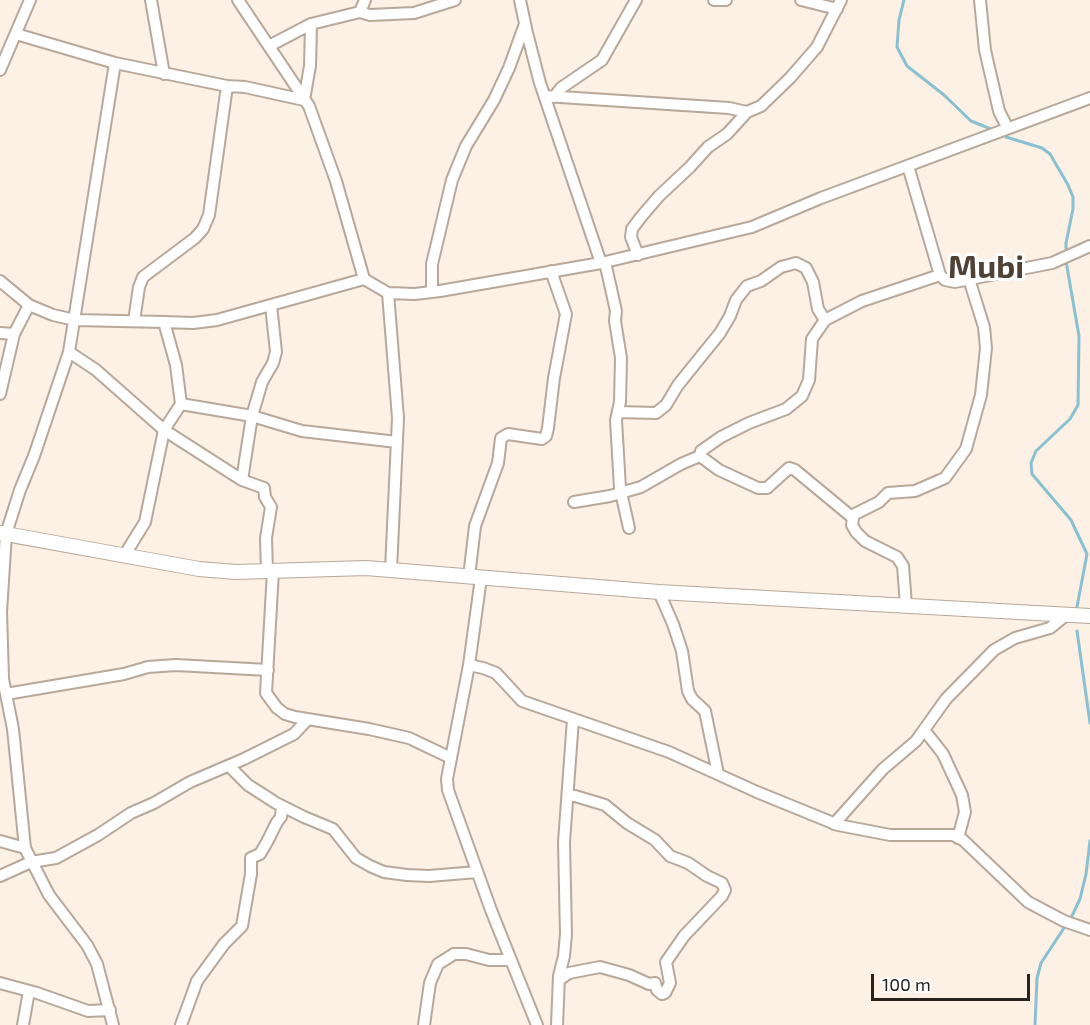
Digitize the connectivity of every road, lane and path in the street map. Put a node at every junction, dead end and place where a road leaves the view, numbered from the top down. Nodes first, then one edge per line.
1 (30, 0) edge
2 (151, 0) edge
3 (238, 0) edge
4 (365, 0) edge
5 (454, 0) edge
6 (520, 0) edge
7 (636, 0) edge
8 (714, 0) edge
9 (726, 0) edge
10 (801, 0) edge
11 (980, 0) edge
12 (839, 4) edge
13 (360, 12) junction
14 (310, 24) junction
15 (525, 24) junction
16 (16, 34) junction
17 (269, 46) junction
18 (115, 63) junction
19 (0, 70) edge
20 (164, 74) junction
21 (227, 87) junction
22 (549, 97) junction
23 (1090, 98) edge
24 (304, 100) junction
25 (747, 112) junction
26 (1007, 127) junction
27 (908, 166) junction
28 (1085, 249) edge
29 (638, 255) junction
30 (603, 262) junction
31 (551, 271) junction
32 (940, 275) junction
33 (364, 279) junction
34 (969, 279) junction
35 (0, 281) edge
36 (432, 292) junction
37 (388, 293) junction
38 (271, 304) junction
39 (29, 305) junction
40 (75, 320) junction
41 (825, 320) junction
42 (134, 321) junction
43 (164, 322) junction
44 (0, 333) edge
45 (14, 334) junction
46 (69, 352) junction
47 (0, 394) edge
48 (181, 404) junction
49 (618, 412) junction
50 (252, 416) junction
51 (164, 430) junction
52 (397, 442) junction
53 (700, 456) junction
54 (242, 480) junction
55 (622, 494) junction
56 (574, 502) dead end
57 (853, 518) junction
58 (629, 528) dead end
59 (3, 533) edge
60 (124, 556) junction
61 (391, 570) junction
62 (270, 571) junction
63 (475, 577) junction
64 (659, 592) junction
65 (906, 605) junction
66 (1066, 615) junction
67 (1089, 618) edge
68 (469, 665) junction
69 (268, 670) junction
70 (2, 678) edge
71 (6, 694) junction
72 (0, 707) edge
73 (308, 719) junction
74 (573, 719) junction
75 (925, 731) junction
76 (451, 758) junction
77 (229, 766) junction
78 (718, 774) junction
79 (568, 796) junction
80 (282, 806) junction
81 (834, 824) junction
82 (958, 838) junction
83 (0, 841) edge
84 (25, 849) junction
85 (32, 861) junction
86 (477, 872) junction
87 (0, 876) edge
88 (1090, 930) edge
89 (510, 960) junction
90 (559, 980) junction
91 (0, 983) edge
92 (30, 991) junction
93 (110, 1010) junction
94 (23, 1025) edge
95 (113, 1025) edge
96 (181, 1025) edge
97 (424, 1025) edge
98 (537, 1025) edge
99 (557, 1025) edge

1 - 16 street
2 - 20 street
3 - 17 street
4 - 13 street
5 - 13 street
6 - 15 street
7 - 22 street
8 - 9 street
10 - 12 street
11 - 26 street
12 - 25 street
13 - 14 street
14 - 17 street
14 - 24 street
15 - 22 street
15 - 36 street
16 - 18 street
16 - 19 street
17 - 24 street
18 - 20 street
18 - 40 street
20 - 21 street
21 - 24 street
21 - 42 street
22 - 25 street
22 - 30 street
23 - 26 street
24 - 33 street
25 - 29 street
26 - 27 street
27 - 29 street
27 - 32 street
28 - 34 street
29 - 30 street
30 - 31 street
30 - 49 street
31 - 36 street
31 - 63 street
32 - 34 street
32 - 41 street
33 - 37 street
33 - 38 street
34 - 57 street
35 - 39 street
36 - 37 street
37 - 52 street
38 - 43 street
38 - 50 street
39 - 40 street
39 - 45 street
40 - 42 street
40 - 46 street
41 - 49 street
41 - 53 street
42 - 43 street
43 - 48 street
44 - 45 street
45 - 47 street
46 - 51 street
46 - 59 street
48 - 50 street
48 - 51 street
49 - 55 street
50 - 52 street
50 - 54 street
51 - 54 street
51 - 60 street
52 - 61 street
53 - 55 street
53 - 57 street
54 - 62 street
55 - 56 street
55 - 58 street
57 - 65 street
59 - 60 street
59 - 70 street
60 - 62 street
61 - 62 street
61 - 63 street
62 - 69 street
63 - 64 street
63 - 68 street
64 - 65 street
64 - 78 street
65 - 66 street
66 - 67 street
66 - 75 street
68 - 74 street
68 - 76 street
69 - 71 street
69 - 73 street
70 - 71 street
71 - 72 street
71 - 84 street
73 - 76 street
73 - 77 street
74 - 78 street
74 - 79 street
75 - 81 street
75 - 82 street
76 - 86 street
77 - 80 street
77 - 85 street
78 - 81 street
79 - 90 street
79 - 90 street
80 - 86 street
80 - 96 street
81 - 82 street
82 - 88 street
83 - 84 street
84 - 85 street
85 - 87 street
85 - 93 street
86 - 89 street
89 - 97 street
89 - 98 street
90 - 99 street
91 - 92 street
92 - 93 street
92 - 94 street
93 - 95 street

